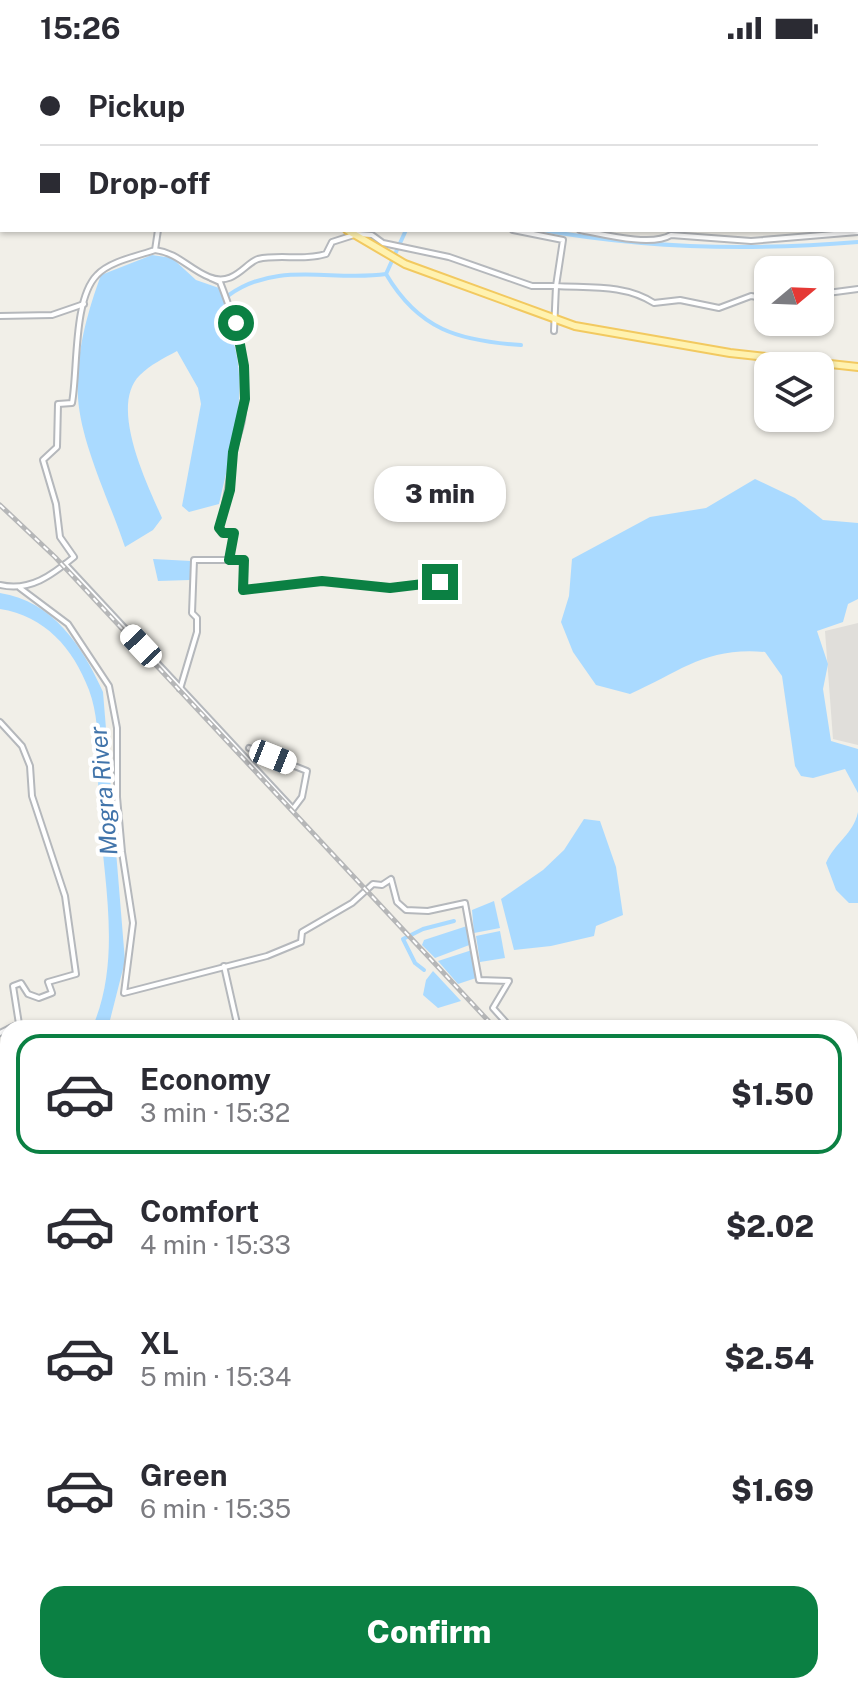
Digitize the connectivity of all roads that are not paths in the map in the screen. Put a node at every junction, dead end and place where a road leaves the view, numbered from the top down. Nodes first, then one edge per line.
1 (158, 232) edge
2 (350, 232) edge
3 (523, 232) edge
4 (591, 232) edge
5 (858, 232) edge
6 (155, 250) junction
7 (211, 278) junction
8 (556, 286) junction
9 (858, 289) edge
10 (834, 292) edge
11 (754, 297) edge
12 (84, 304) junction
13 (0, 316) edge
14 (554, 331) dead end
15 (858, 367) edge
16 (229, 560) junction
17 (65, 564) junction
18 (440, 582) dead end
19 (0, 585) edge
20 (20, 588) junction
21 (180, 689) junction
22 (0, 722) edge
23 (249, 748) dead end
24 (224, 966) junction
25 (18, 1020) edge
26 (236, 1020) edge
27 (504, 1020) edge

1 - 6 street
2 - 7 street
2 - 8 street
2 - 15 main road
3 - 8 street
4 - 5 street
6 - 7 street
6 - 12 street
7 - 16 street
8 - 11 street
8 - 14 street
9 - 10 street
12 - 13 street
12 - 17 street
16 - 18 street
16 - 21 street
17 - 20 street
17 - 21 street
19 - 20 street
20 - 24 street
21 - 23 street
22 - 25 street
24 - 26 street
24 - 27 street

